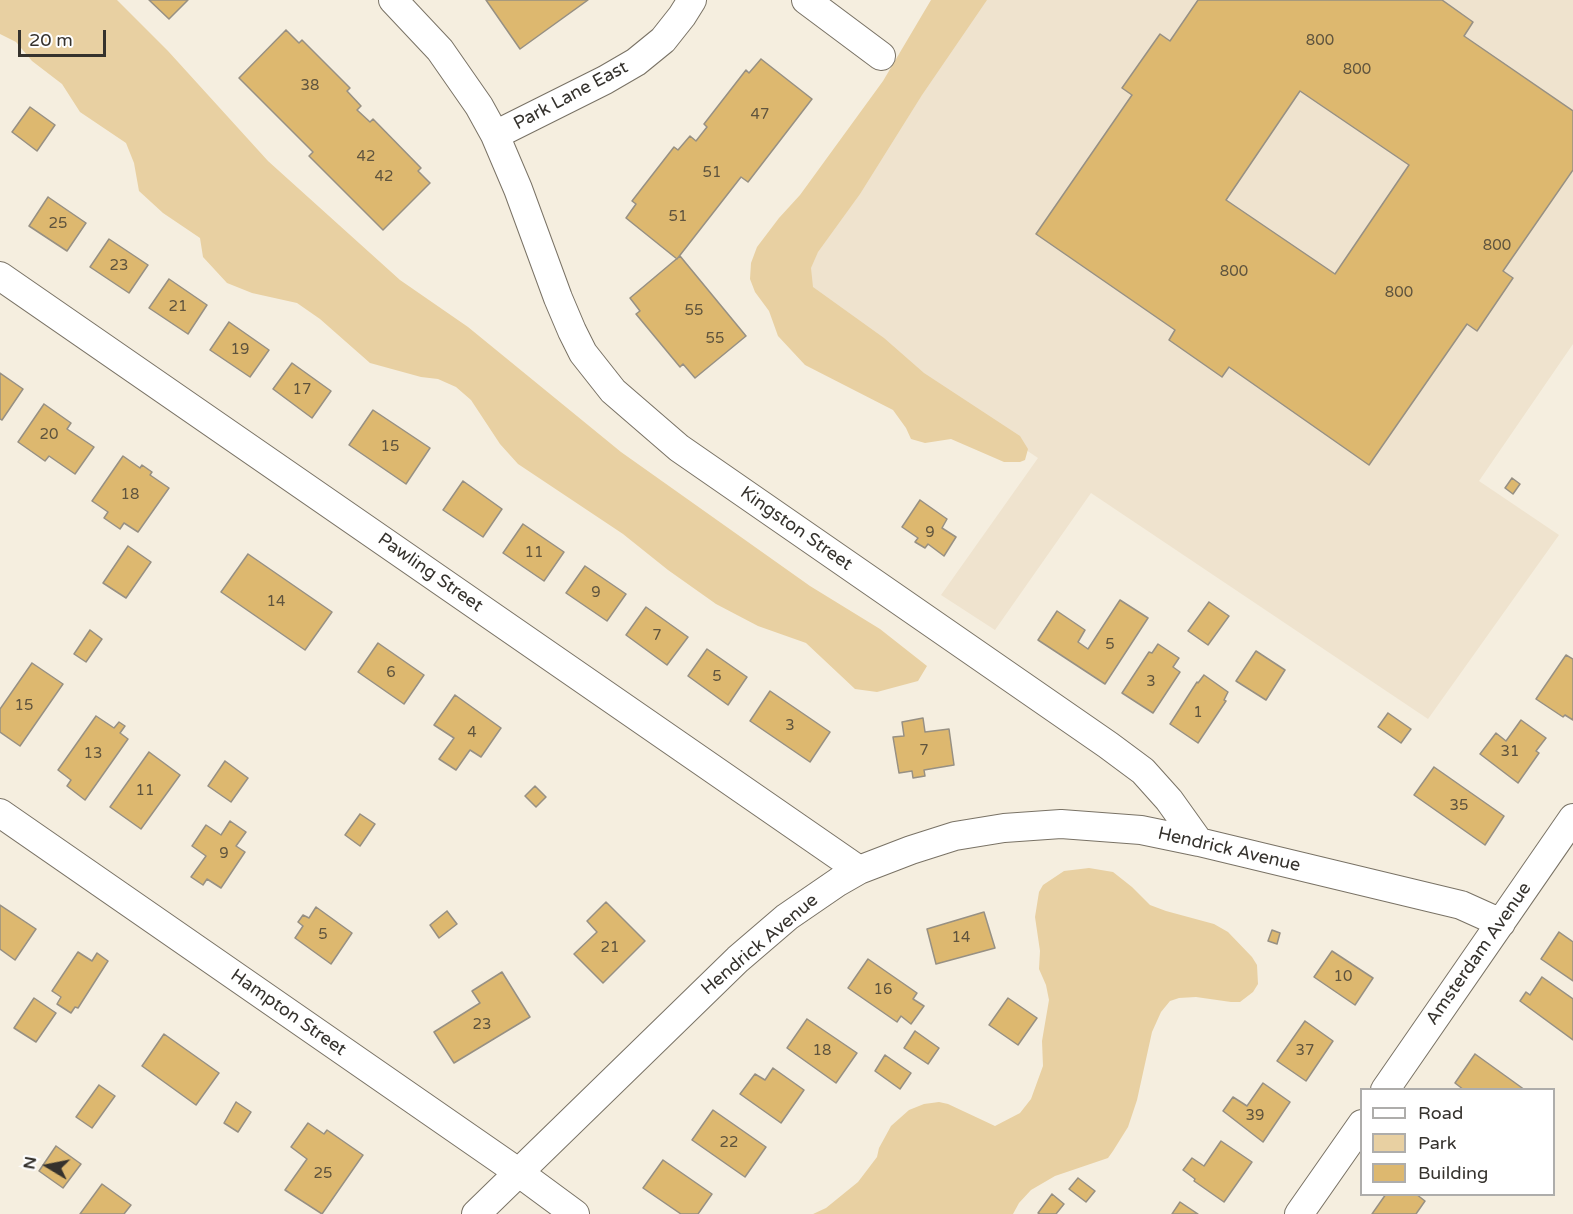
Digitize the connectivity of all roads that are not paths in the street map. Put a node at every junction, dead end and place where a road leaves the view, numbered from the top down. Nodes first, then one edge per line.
1 (393, 0) edge
2 (692, 0) edge
3 (806, 0) edge
4 (881, 56) dead end
5 (495, 135) junction
6 (0, 276) edge
7 (0, 813) edge
8 (1573, 818) edge
9 (1199, 842) junction
10 (859, 870) junction
11 (1501, 923) junction
12 (1386, 1088) edge
13 (1360, 1127) edge
14 (518, 1172) junction
15 (476, 1214) edge
16 (575, 1214) edge
17 (1299, 1214) edge

1 - 5 street, Kingston Street
2 - 5 street, Park Lane East
3 - 4 street
5 - 9 street, Kingston Street
6 - 10 street, Pawling Street
7 - 14 street, Hampton Street
8 - 11 street, Amsterdam Avenue
9 - 10 street, Hendrick Avenue
9 - 11 street, Hendrick Avenue
10 - 14 street, Hendrick Avenue
11 - 12 street, Amsterdam Avenue
13 - 17 street
14 - 15 street, Hendrick Avenue
14 - 16 street, Hampton Street

